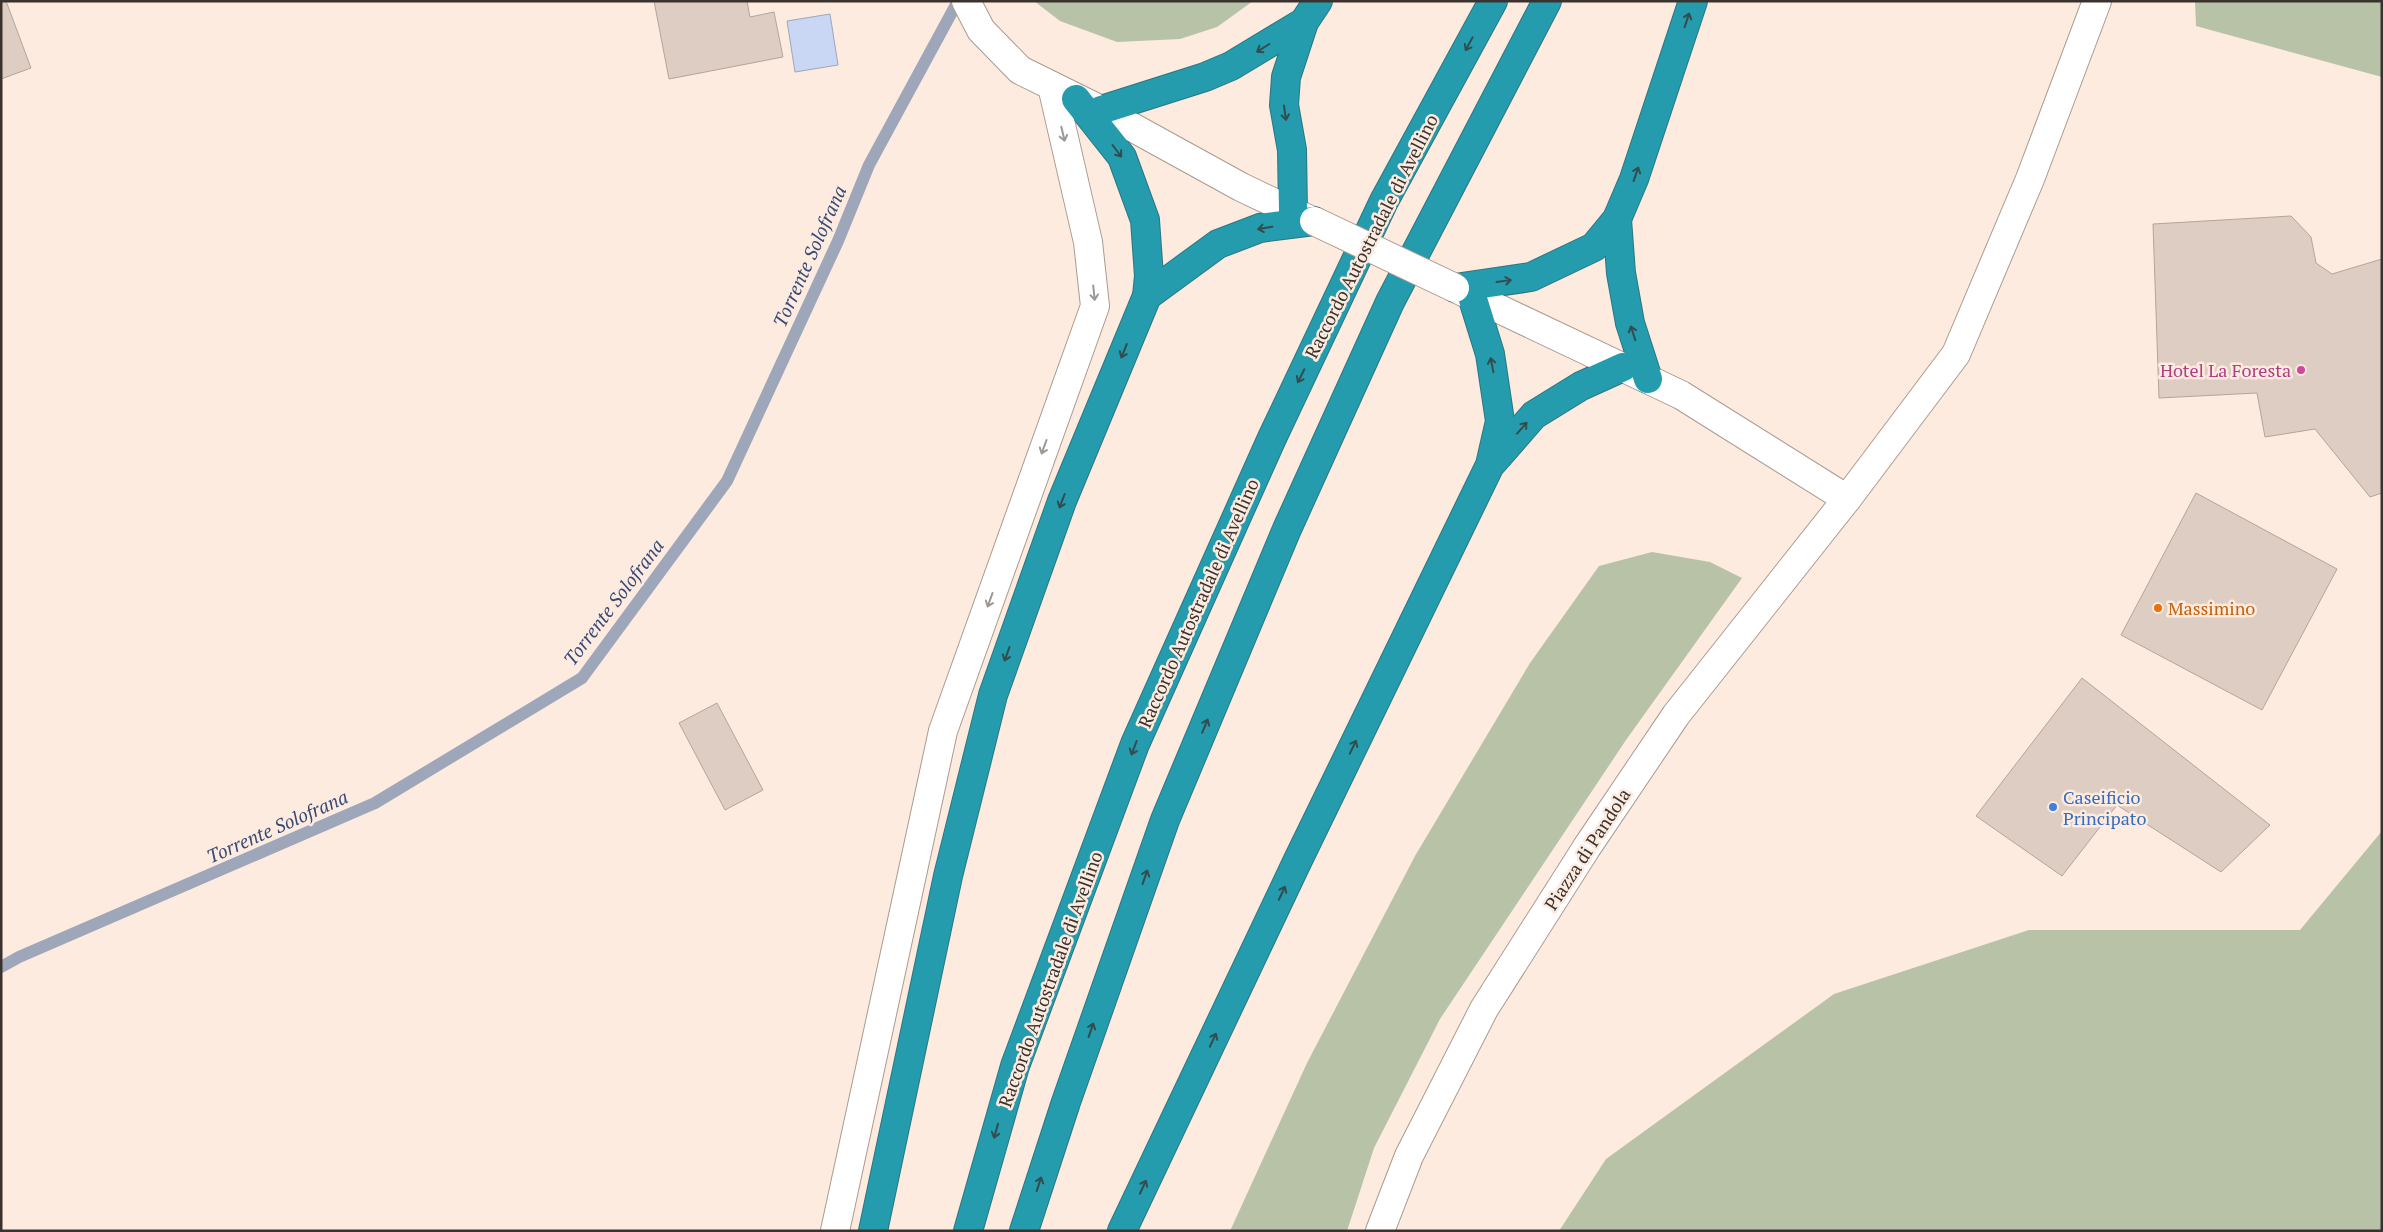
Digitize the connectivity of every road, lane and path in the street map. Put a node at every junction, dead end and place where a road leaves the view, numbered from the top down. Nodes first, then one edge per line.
1 (966, 1) edge
2 (1493, 1) edge
3 (1547, 1) edge
4 (1693, 1) edge
5 (2097, 1) edge
6 (1311, 12) edge
7 (1052, 86) junction
8 (1076, 98) junction
9 (1101, 110) junction
10 (1303, 216) junction
11 (1617, 219) junction
12 (1464, 292) junction
13 (1147, 296) junction
14 (1623, 367) junction
15 (1648, 379) junction
16 (1490, 465) junction
17 (1847, 498) junction
18 (835, 1231) edge
19 (873, 1231) edge
20 (968, 1231) edge
21 (1024, 1231) edge
22 (1122, 1231) edge
23 (1380, 1231) edge

1 - 7 street
2 -> 20 highway, Raccordo Autostradale di Avellino
21 -> 3 highway
11 -> 4 highway
5 - 17 street, Piazza di Pandola
6 -> 9 highway
6 -> 10 highway
7 - 8 street
7 -> 18 street
8 - 9 street
8 -> 13 highway
9 - 10 street
10 - 12 street, bridge
10 -> 13 highway
12 -> 11 highway
15 -> 11 highway
12 - 14 street
16 -> 12 highway
13 -> 19 highway
14 - 15 street
16 -> 14 highway
15 - 17 street
22 -> 16 highway
17 - 23 street, Piazza di Pandola

